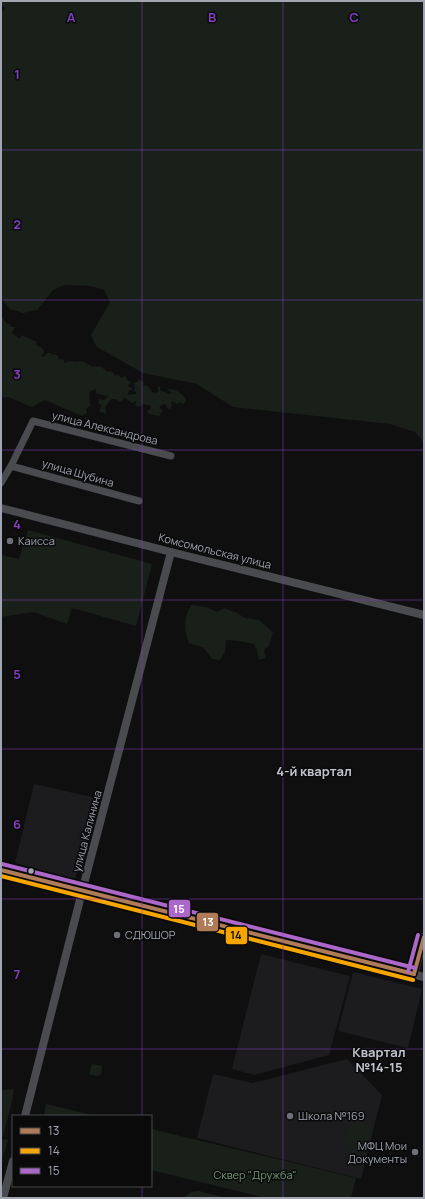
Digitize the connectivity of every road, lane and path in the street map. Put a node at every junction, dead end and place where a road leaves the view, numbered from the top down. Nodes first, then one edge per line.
1 (172, 456) dead end
2 (11, 466) junction
3 (1, 483) edge
4 (139, 501) dead end
5 (1, 508) edge
6 (171, 552) junction
7 (424, 615) edge
8 (1, 870) edge
9 (83, 890) junction
10 (424, 936) edge
11 (414, 974) junction
12 (424, 977) edge
13 (25, 1115) edge
14 (12, 1165) edge
15 (4, 1198) edge

1 - 2 street, улица Александрова
2 - 3 street
2 - 4 street, улица Шубина
5 - 6 street, Комсомольская улица
6 - 7 street, Комсомольская улица
6 - 9 street, улица Калинина
8 - 9 street
9 - 11 street
9 - 13 street, улица Калинина
10 - 11 street
11 - 12 street
14 - 15 street

